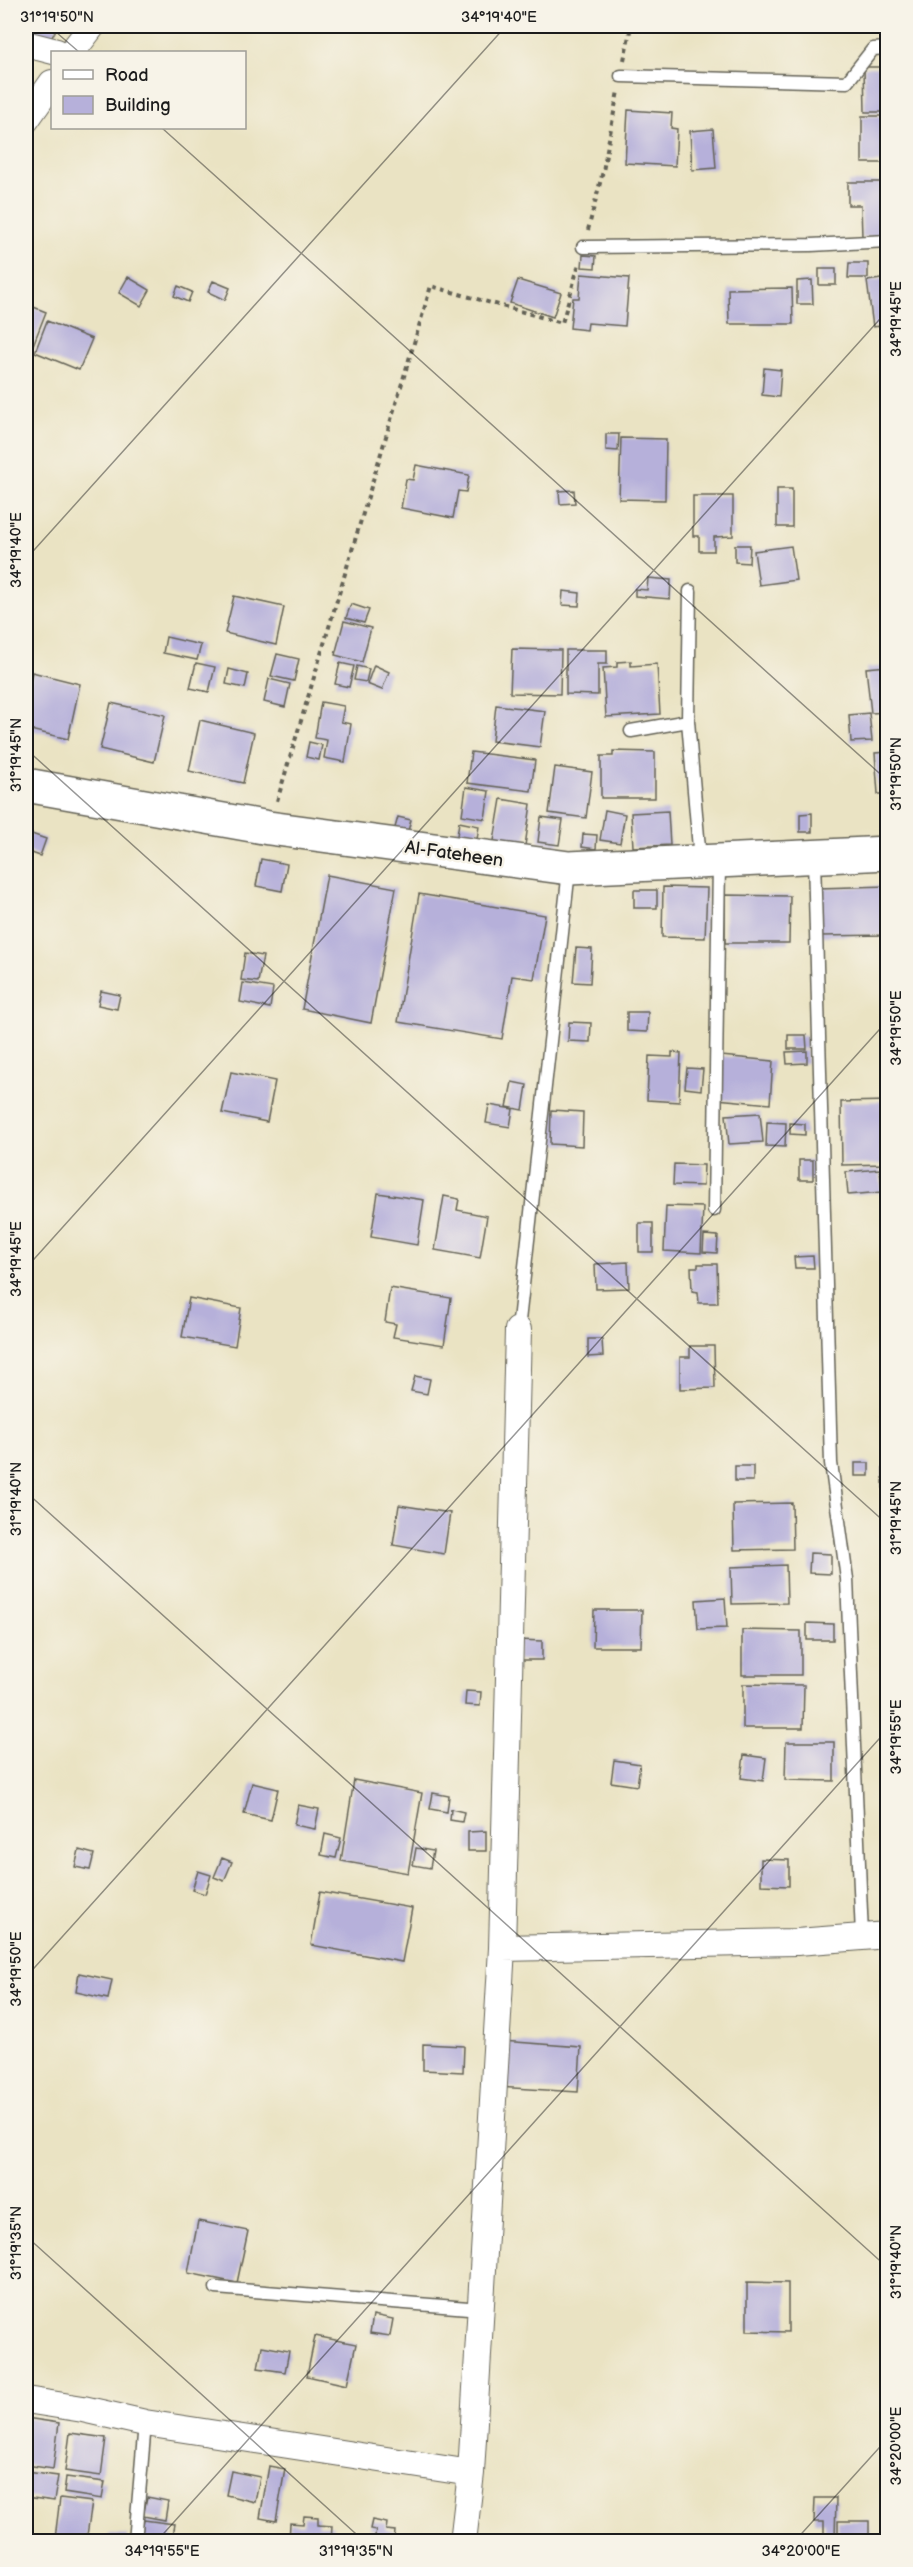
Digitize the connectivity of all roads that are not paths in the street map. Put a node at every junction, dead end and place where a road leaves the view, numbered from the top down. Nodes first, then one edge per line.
1 (92, 26) edge
2 (26, 44) edge
3 (888, 48) edge
4 (53, 51) edge
5 (73, 51) edge
6 (621, 76) road end
7 (51, 84) edge
8 (26, 120) edge
9 (888, 241) edge
10 (583, 247) road end
11 (690, 591) dead end
12 (688, 721) junction
13 (631, 731) dead end
14 (26, 784) edge
15 (888, 853) edge
16 (814, 857) junction
17 (710, 860) junction
18 (569, 868) junction
19 (714, 1210) dead end
20 (518, 1330) joint
21 (888, 1935) edge
22 (862, 1936) junction
23 (502, 1948) junction
24 (216, 2288) dead end
25 (481, 2309) junction
26 (26, 2400) edge
27 (146, 2423) junction
28 (471, 2473) junction
29 (135, 2541) edge
30 (463, 2541) edge

1 - 5 street
2 - 4 street
3 - 6 lane
7 - 8 street
9 - 10 lane
11 - 12 lane
12 - 13 lane
12 - 17 lane
14 - 18 street, Al-Fateheen
15 - 16 street, Al-Fateheen
16 - 17 street, Al-Fateheen
16 - 22 lane
17 - 18 street, Al-Fateheen
17 - 19 lane
18 - 20 lane
20 - 23 street
21 - 22 street
22 - 23 street
23 - 25 street
24 - 25 lane
25 - 28 street
26 - 27 street
27 - 28 street
27 - 29 lane
28 - 30 street

